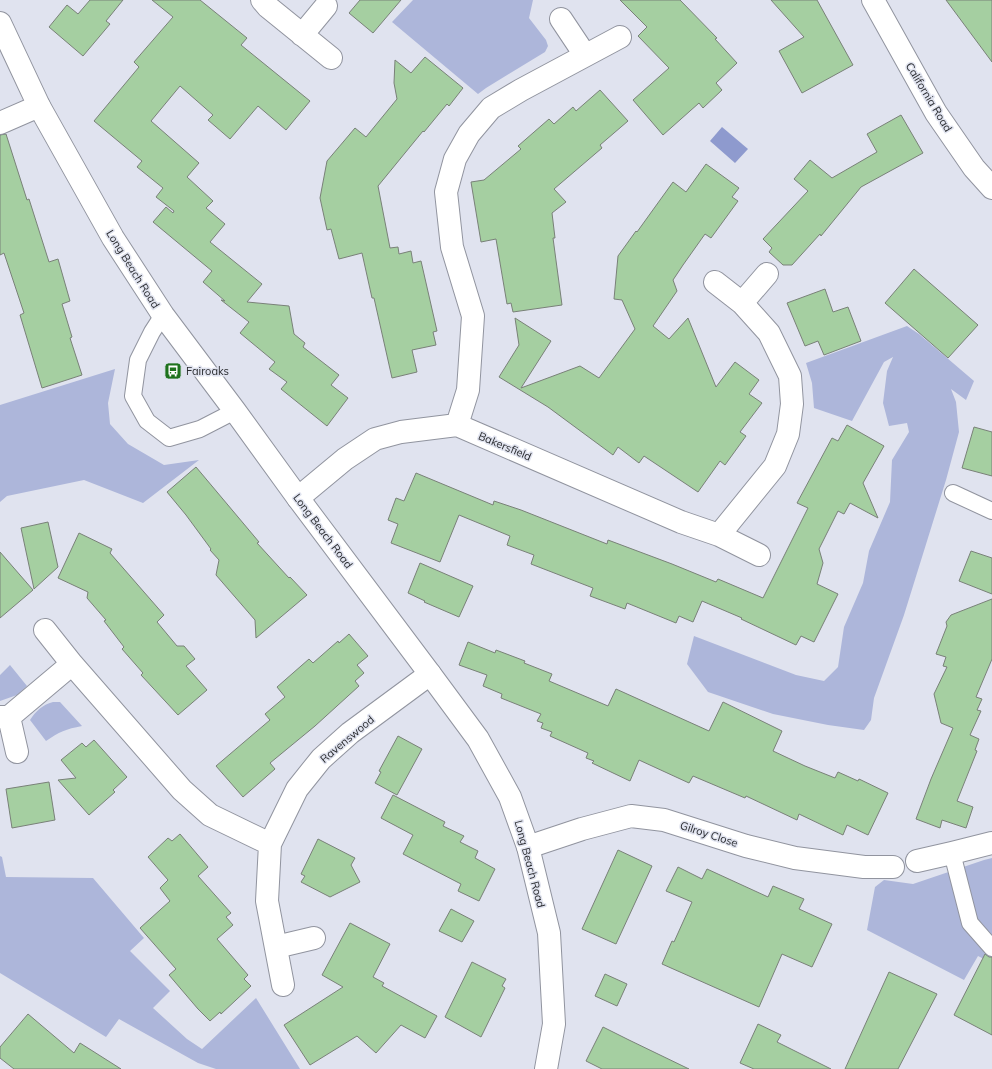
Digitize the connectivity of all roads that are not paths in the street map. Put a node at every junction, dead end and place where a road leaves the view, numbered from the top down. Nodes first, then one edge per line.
1 (262, 0) edge
2 (872, 0) edge
3 (326, 6) dead end
4 (561, 19) dead end
5 (0, 23) edge
6 (302, 35) junction
7 (620, 37) dead end
8 (585, 55) junction
9 (331, 58) dead end
10 (39, 106) junction
11 (0, 123) edge
12 (992, 188) edge
13 (767, 274) dead end
14 (714, 282) dead end
15 (742, 303) junction
16 (163, 315) junction
17 (235, 411) junction
18 (457, 425) junction
19 (953, 493) dead end
20 (298, 498) junction
21 (992, 510) edge
22 (719, 535) junction
23 (759, 555) dead end
24 (45, 630) dead end
25 (72, 664) junction
26 (430, 674) junction
27 (4, 717) edge
28 (17, 752) dead end
29 (992, 843) edge
30 (270, 844) junction
31 (528, 847) junction
32 (952, 853) junction
33 (917, 861) dead end
34 (893, 867) dead end
35 (314, 938) dead end
36 (276, 947) junction
37 (992, 948) edge
38 (283, 985) dead end
39 (546, 1069) edge

1 - 6 street
2 - 12 street, California Road
3 - 6 street
4 - 8 street
5 - 10 street, Long Beach Road
6 - 9 street
7 - 8 street
8 - 18 street
10 - 11 street
10 - 16 street, Long Beach Road
13 - 15 street
14 - 15 street
15 - 22 street
16 - 17 street, Long Beach Road
16 - 17 lane
17 - 20 street, Long Beach Road
18 - 20 street
18 - 22 street, Bakersfield
19 - 21 lane
20 - 26 street, Long Beach Road
22 - 23 street, Bakersfield
24 - 25 street
25 - 27 street
25 - 30 street
26 - 30 street, Ravenswood
26 - 31 street, Long Beach Road
27 - 28 street
29 - 32 street
30 - 36 street, Ravenswood
31 - 34 street, Gilroy Close
31 - 39 street, Long Beach Road
32 - 33 street
32 - 37 lane
35 - 36 street
36 - 38 street, Ravenswood

